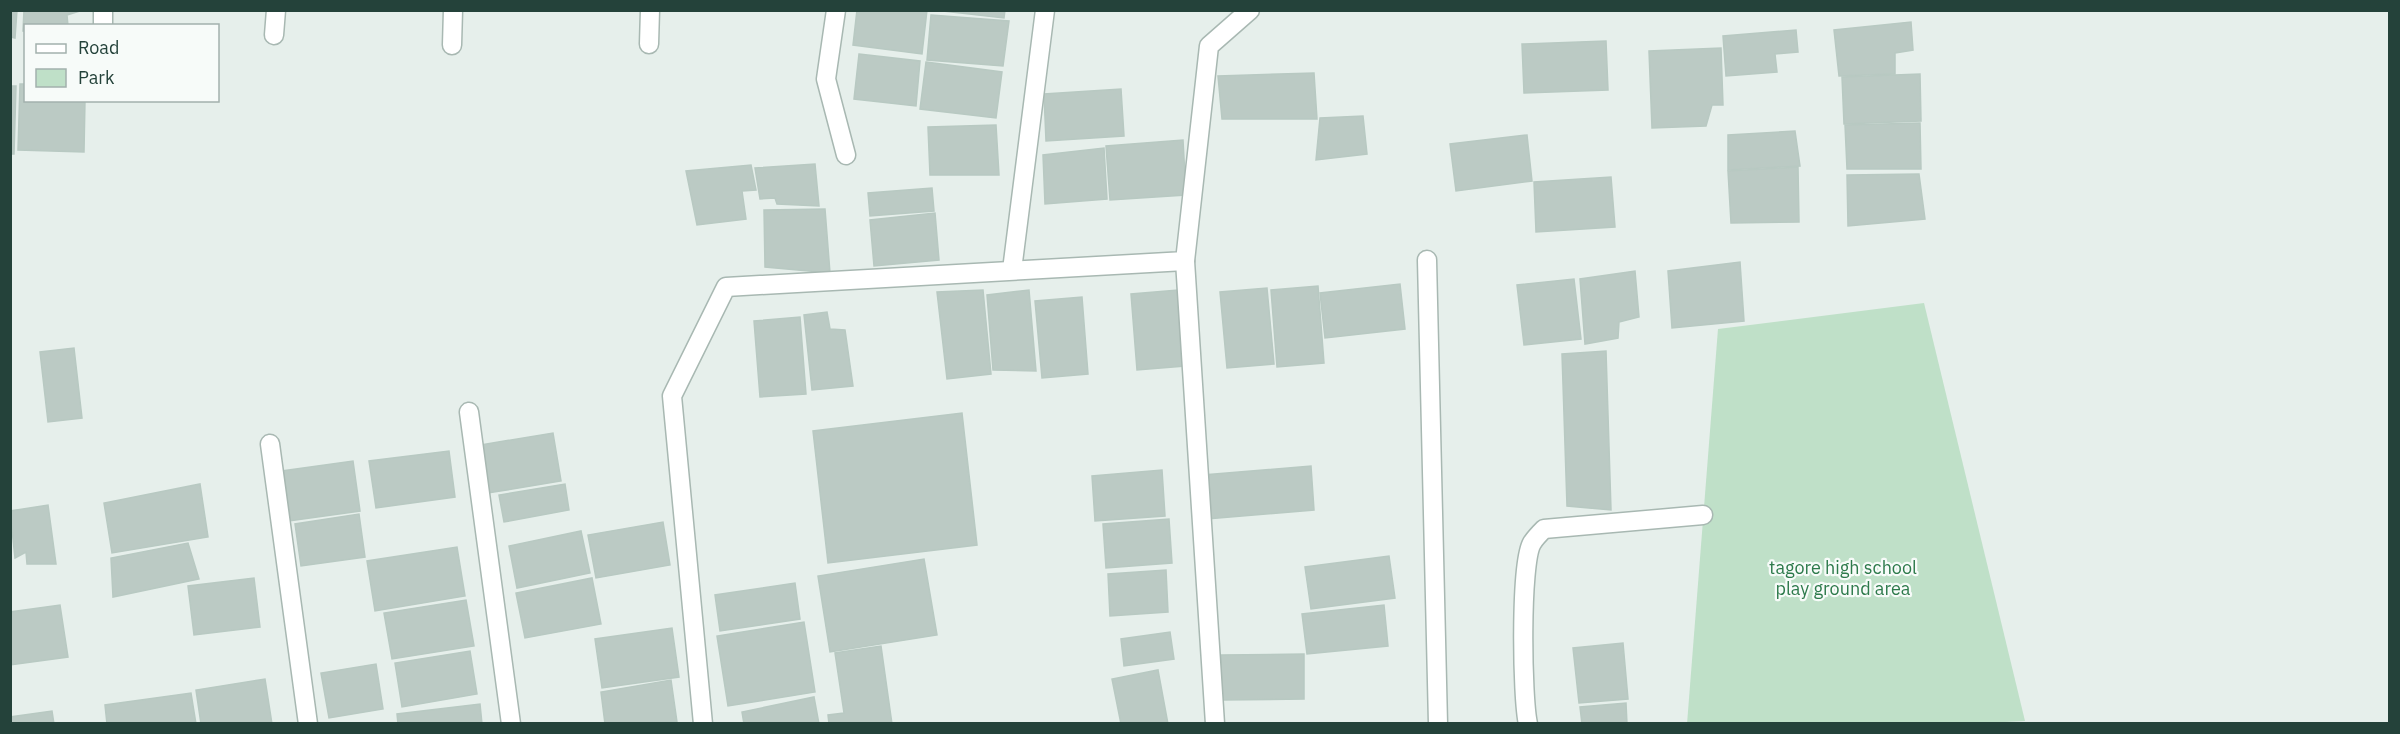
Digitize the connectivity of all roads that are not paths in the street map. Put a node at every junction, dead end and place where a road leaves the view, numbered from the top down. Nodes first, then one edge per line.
1 (276, 10) edge
2 (453, 10) edge
3 (650, 10) edge
4 (836, 10) edge
5 (1045, 10) edge
6 (1250, 10) edge
7 (274, 35) dead end
8 (649, 44) dead end
9 (452, 45) dead end
10 (846, 155) dead end
11 (1427, 260) dead end
12 (1185, 261) junction
13 (1012, 270) junction
14 (469, 412) dead end
15 (270, 444) dead end
16 (1703, 515) dead end
17 (308, 723) edge
18 (511, 723) edge
19 (703, 723) edge
20 (1215, 723) edge
21 (1438, 723) edge
22 (1528, 723) edge

1 - 7 street
2 - 9 street
3 - 8 street
4 - 10 street
5 - 13 street
6 - 12 street
11 - 21 street
12 - 13 street
12 - 20 street
13 - 19 street
14 - 18 street
15 - 17 street
16 - 22 street

